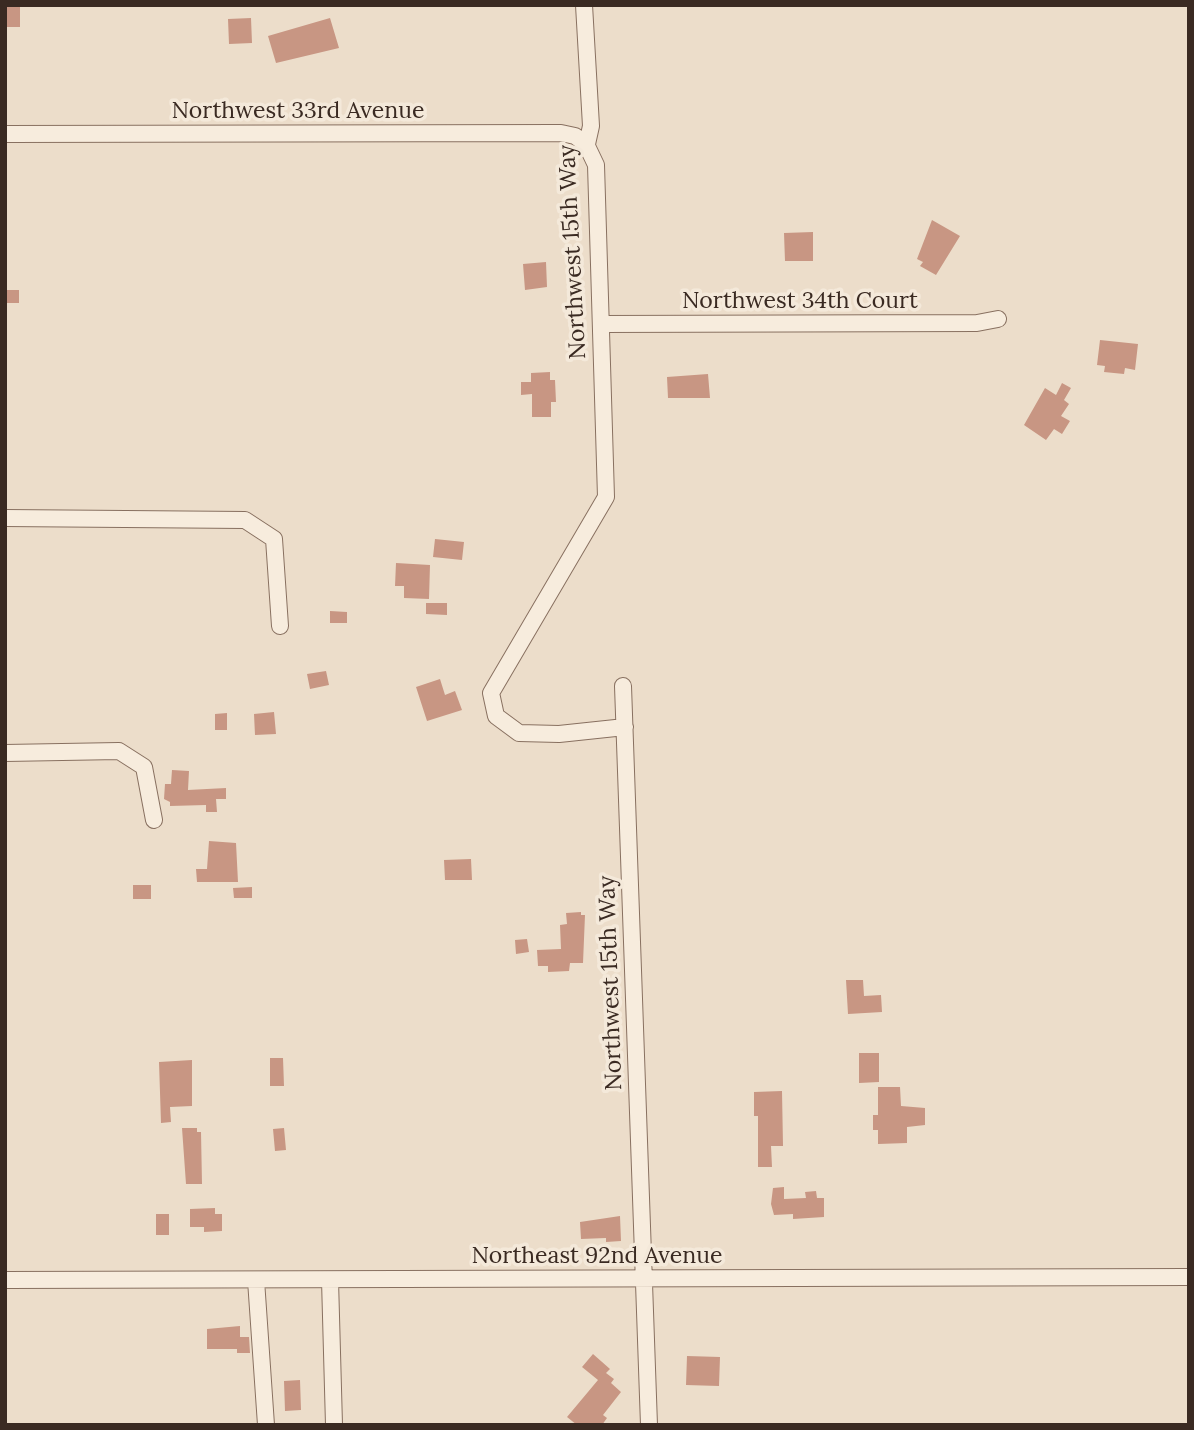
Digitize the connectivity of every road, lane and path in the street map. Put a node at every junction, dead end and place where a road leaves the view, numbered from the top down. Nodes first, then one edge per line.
1 (584, 5) edge
2 (5, 134) edge
3 (587, 144) junction
4 (998, 319) dead end
5 (601, 324) junction
6 (5, 518) edge
7 (280, 626) dead end
8 (623, 686) dead end
9 (625, 727) junction
10 (5, 753) edge
11 (154, 820) dead end
12 (1189, 1278) edge
13 (645, 1279) junction
14 (5, 1280) edge
15 (256, 1280) junction
16 (330, 1280) junction
17 (266, 1425) edge
18 (334, 1425) edge
19 (649, 1425) edge

1 - 3 street, Northwest 15th Way
2 - 3 street, Northwest 33rd Avenue
3 - 5 street, Northwest 15th Way
4 - 5 street, Northwest 34th Court
5 - 9 street, Northwest 15th Way
6 - 7 street
8 - 9 street, Northwest 15th Way
9 - 13 street, Northwest 15th Way
10 - 11 street
12 - 13 street, Northeast 92nd Avenue
13 - 16 street, Northeast 92nd Avenue
13 - 19 street, Northwest 15th Way
14 - 15 street, Northeast 92nd Avenue
15 - 16 street, Northeast 92nd Avenue
15 - 17 street
16 - 18 street

